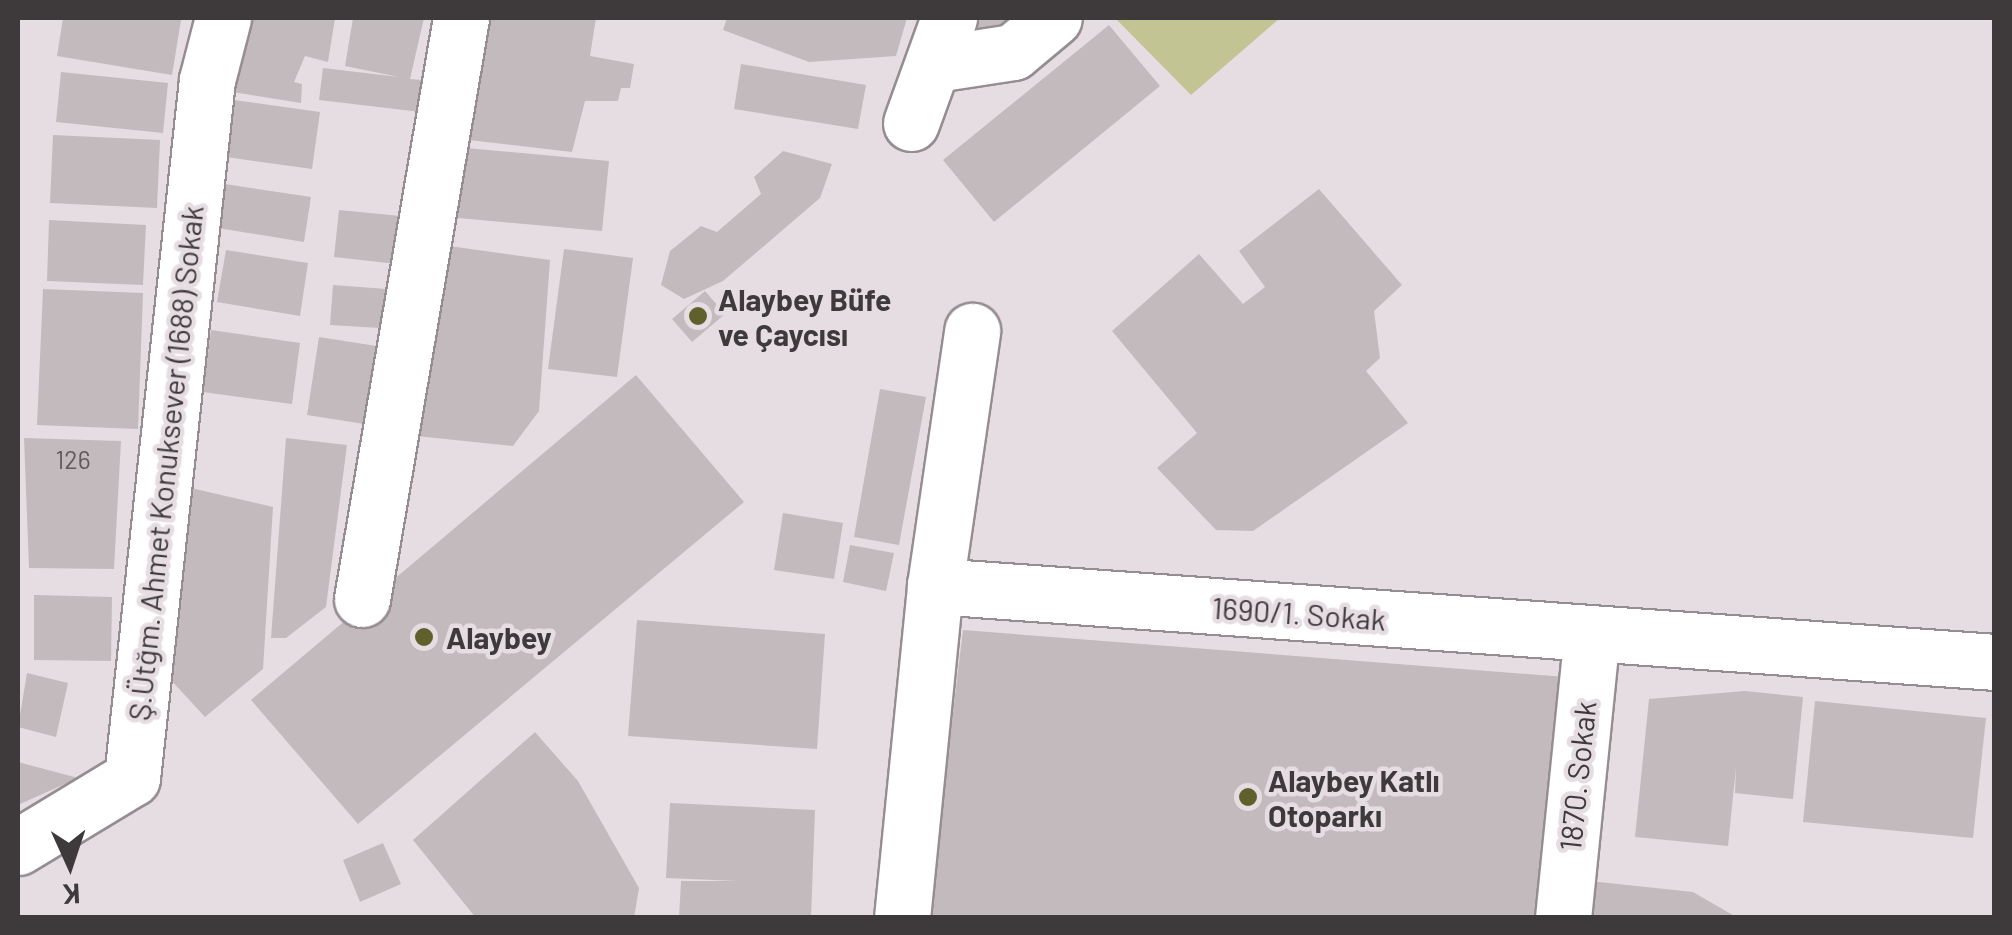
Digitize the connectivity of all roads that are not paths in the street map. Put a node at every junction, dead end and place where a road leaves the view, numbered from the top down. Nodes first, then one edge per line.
1 (223, 18) edge
2 (461, 18) edge
3 (1054, 18) edge
4 (942, 41) edge
5 (911, 123) dead end
6 (972, 331) dead end
7 (936, 586) junction
8 (362, 598) dead end
9 (1592, 634) junction
10 (1994, 662) edge
11 (18, 847) edge
12 (902, 918) edge
13 (1563, 918) edge

1 - 11 street, Ş.Ütğm. Ahmet Konuksever (1688) Sokak
2 - 8 street
3 - 4 street
4 - 5 street
6 - 7 street
7 - 9 street, 1690/1. Sokak
7 - 12 street
9 - 10 street, 1690/1. Sokak
9 - 13 street, 1870. Sokak

